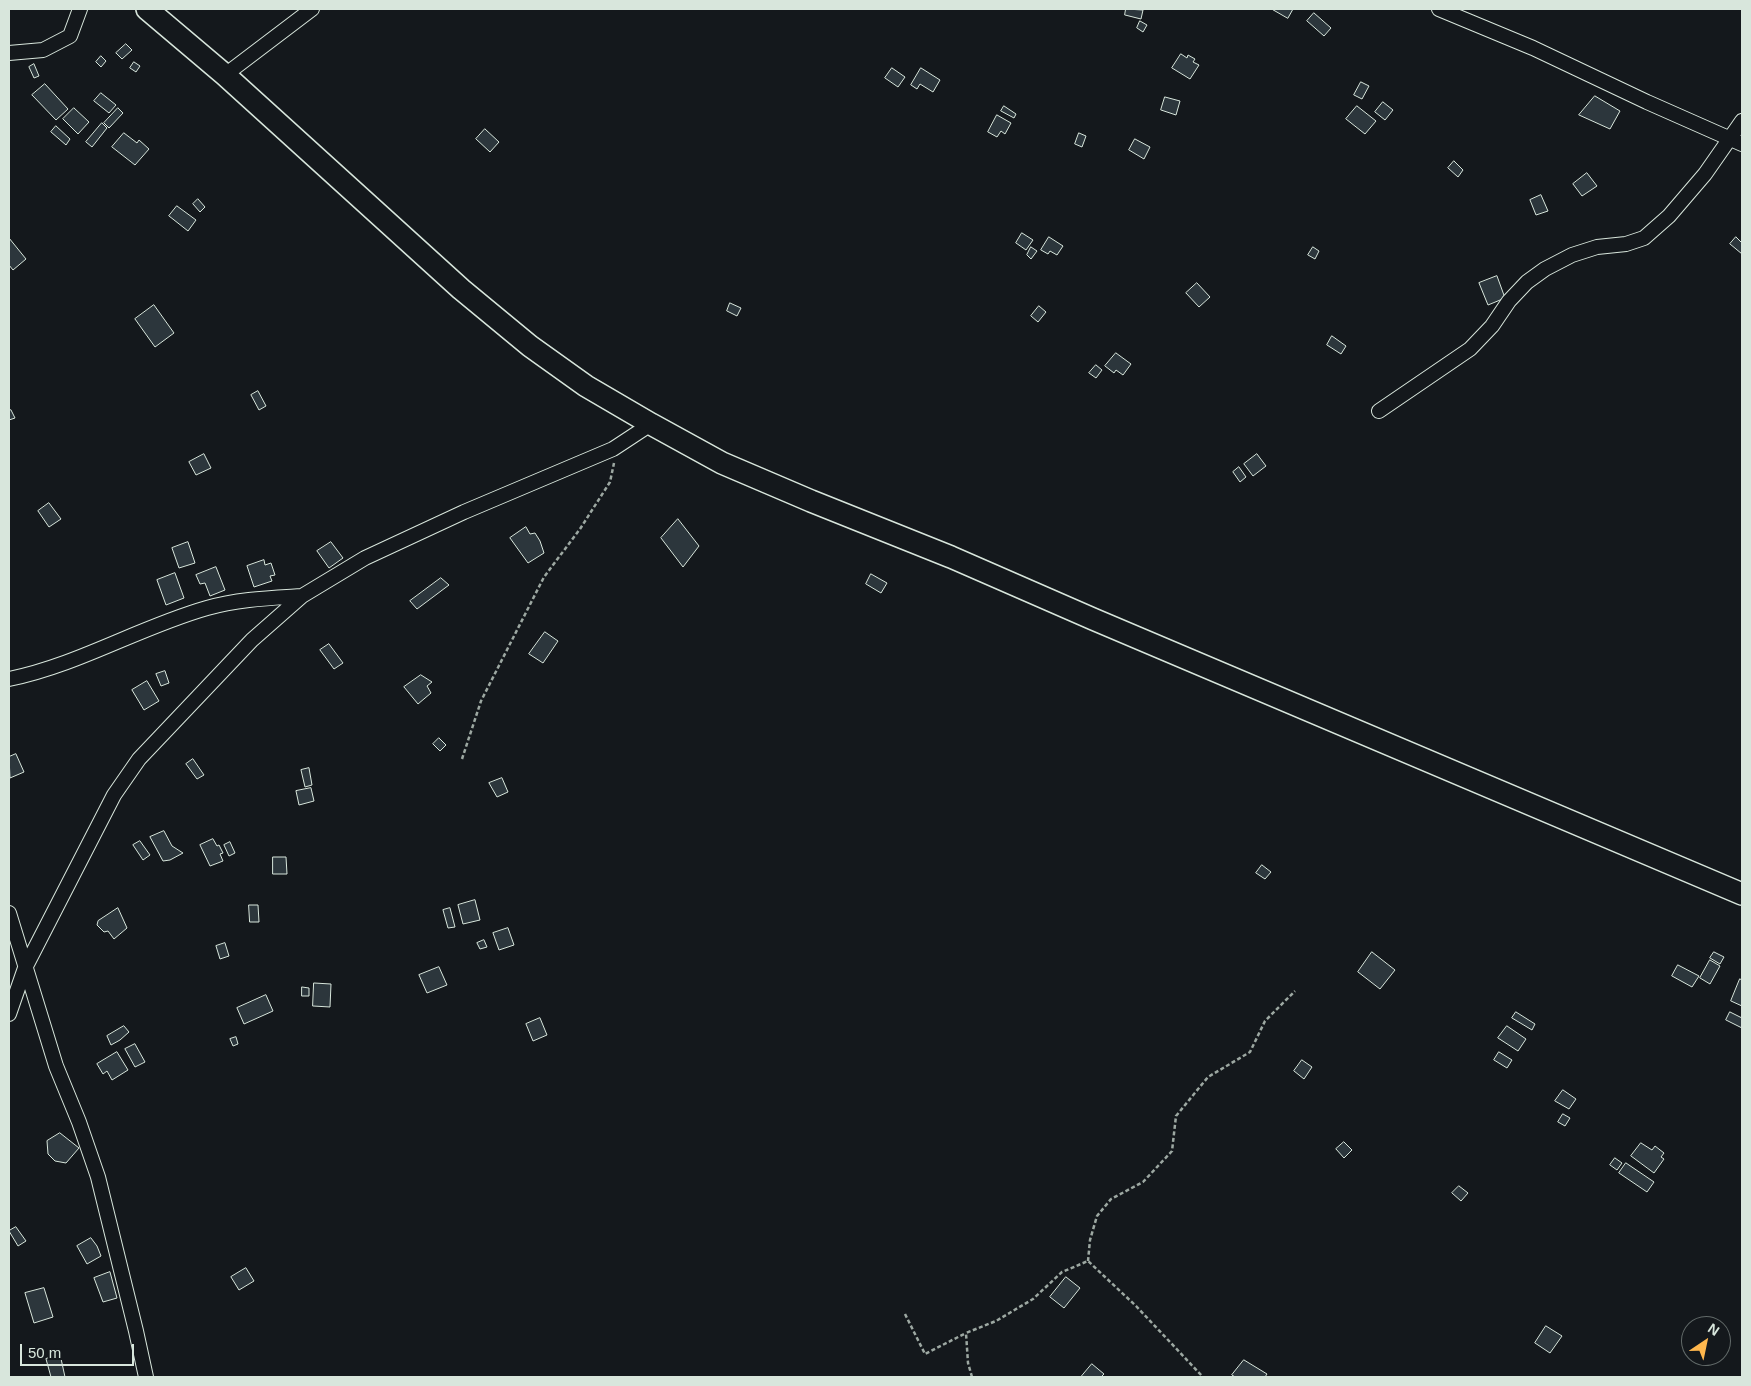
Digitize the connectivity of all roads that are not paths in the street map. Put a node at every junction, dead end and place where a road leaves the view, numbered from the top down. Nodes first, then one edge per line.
1 (80, 9) edge
2 (147, 9) edge
3 (312, 9) edge
4 (1439, 9) edge
5 (9, 52) edge
6 (225, 75) junction
7 (1742, 121) edge
8 (1737, 141) edge
9 (1379, 411) dead end
10 (651, 424) junction
11 (302, 596) junction
12 (9, 679) edge
13 (1742, 894) edge
14 (9, 913) edge
15 (25, 968) junction
16 (9, 1014) edge
17 (146, 1377) edge

1 - 5 street
2 - 6 main road
3 - 6 street
4 - 8 street
6 - 10 main road
7 - 8 street
8 - 9 street
10 - 11 street
10 - 13 main road
11 - 12 street
11 - 15 street
14 - 15 street
15 - 16 street
15 - 17 street

